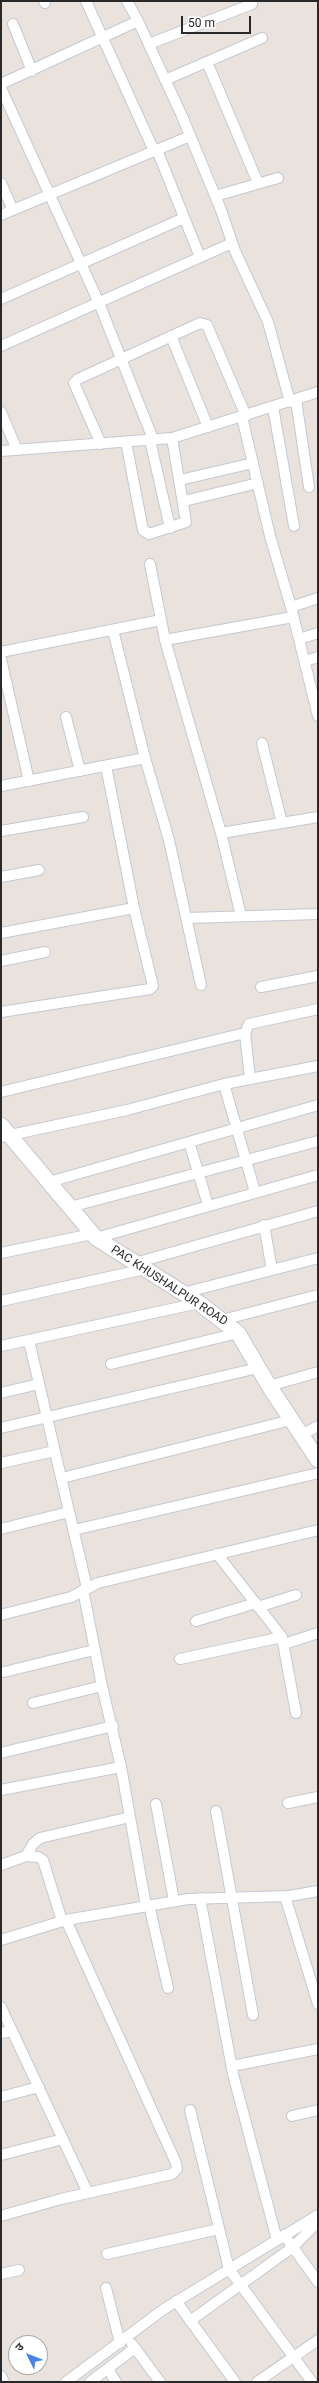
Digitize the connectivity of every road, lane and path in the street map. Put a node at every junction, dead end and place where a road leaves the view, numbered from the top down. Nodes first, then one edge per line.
1 (86, 1) edge
2 (127, 1) edge
3 (252, 4) dead end
4 (138, 21) junction
5 (13, 24) dead end
6 (102, 38) junction
7 (262, 38) dead end
8 (148, 44) junction
9 (207, 62) junction
10 (32, 70) junction
11 (165, 80) junction
12 (1, 84) edge
13 (1, 88) edge
14 (190, 136) junction
15 (155, 151) junction
16 (278, 178) dead end
17 (1, 183) edge
18 (258, 183) junction
19 (50, 195) junction
20 (215, 196) junction
21 (13, 210) junction
22 (1, 215) edge
23 (184, 218) junction
24 (232, 243) junction
25 (200, 257) junction
26 (80, 264) junction
27 (1, 299) edge
28 (99, 303) junction
29 (171, 336) junction
30 (1, 346) edge
31 (121, 359) junction
32 (318, 392) edge
33 (293, 401) junction
34 (273, 407) junction
35 (1, 412) edge
36 (244, 416) junction
37 (208, 427) junction
38 (172, 438) junction
39 (152, 439) junction
40 (126, 442) junction
41 (101, 444) junction
42 (17, 450) junction
43 (1, 451) edge
44 (253, 463) junction
45 (180, 480) junction
46 (258, 483) junction
47 (309, 487) dead end
48 (184, 501) junction
49 (294, 526) dead end
50 (170, 528) junction
51 (150, 564) dead end
52 (318, 598) edge
53 (291, 606) junction
54 (161, 620) junction
55 (113, 630) junction
56 (318, 633) edge
57 (299, 639) junction
58 (165, 640) junction
59 (1, 652) edge
60 (318, 657) edge
61 (1, 659) edge
62 (305, 661) junction
63 (318, 716) edge
64 (66, 717) dead end
65 (262, 744) dead end
66 (145, 758) junction
67 (106, 766) junction
68 (80, 771) junction
69 (29, 781) junction
70 (1, 786) edge
71 (83, 817) dead end
72 (318, 817) edge
73 (282, 823) junction
74 (1, 831) edge
75 (221, 833) junction
76 (39, 870) dead end
77 (1, 877) edge
78 (134, 908) junction
79 (318, 914) edge
80 (241, 916) junction
81 (187, 918) junction
82 (1, 933) edge
83 (44, 952) dead end
84 (1, 961) edge
85 (318, 976) edge
86 (201, 984) dead end
87 (260, 987) dead end
88 (318, 1009) edge
89 (1, 1012) edge
90 (245, 1033) junction
91 (318, 1066) edge
92 (250, 1079) junction
93 (224, 1084) junction
94 (1, 1092) edge
95 (318, 1106) edge
96 (236, 1128) junction
97 (4, 1133) edge
98 (318, 1141) edge
99 (189, 1142) junction
100 (245, 1161) junction
101 (198, 1173) junction
102 (318, 1175) edge
103 (49, 1182) junction
104 (255, 1192) junction
105 (208, 1205) junction
106 (70, 1208) junction
107 (318, 1210) edge
108 (264, 1225) junction
109 (94, 1236) junction
110 (1, 1253) edge
111 (318, 1258) edge
112 (140, 1266) junction
113 (272, 1270) junction
114 (183, 1293) junction
115 (318, 1295) edge
116 (1, 1301) edge
117 (199, 1304) junction
118 (222, 1320) junction
119 (238, 1333) junction
120 (29, 1341) junction
121 (1, 1346) edge
122 (112, 1364) dead end
123 (258, 1368) junction
124 (318, 1372) edge
125 (39, 1384) junction
126 (269, 1386) junction
127 (1, 1393) edge
128 (48, 1418) junction
129 (291, 1420) junction
130 (318, 1426) edge
131 (1, 1428) edge
132 (301, 1435) junction
133 (56, 1451) junction
134 (318, 1460) edge
135 (1, 1464) edge
136 (318, 1473) edge
137 (62, 1478) junction
138 (69, 1512) junction
139 (1, 1529) edge
140 (74, 1530) junction
141 (318, 1530) edge
142 (217, 1554) junction
143 (85, 1589) junction
144 (296, 1595) dead end
145 (257, 1605) junction
146 (1, 1615) edge
147 (196, 1621) dead end
148 (318, 1633) edge
149 (283, 1641) junction
150 (94, 1650) junction
151 (180, 1659) dead end
152 (4, 1672) dead end
153 (102, 1686) junction
154 (33, 1703) dead end
155 (296, 1713) dead end
156 (113, 1726) junction
157 (1, 1753) edge
158 (121, 1766) junction
159 (1, 1790) edge
160 (318, 1797) edge
161 (288, 1803) dead end
162 (156, 1804) dead end
163 (216, 1811) dead end
164 (130, 1817) junction
165 (26, 1856) junction
166 (1, 1865) edge
167 (318, 1891) edge
168 (285, 1896) junction
169 (200, 1898) junction
170 (230, 1898) junction
171 (174, 1901) junction
172 (147, 1906) junction
173 (64, 1920) junction
174 (1, 1940) edge
175 (168, 1988) dead end
176 (318, 2004) edge
177 (1, 2006) edge
178 (253, 2015) dead end
179 (12, 2030) junction
180 (1, 2033) edge
181 (318, 2049) edge
182 (232, 2066) junction
183 (39, 2087) junction
184 (1, 2097) edge
185 (190, 2110) dead end
186 (318, 2110) edge
187 (292, 2116) dead end
188 (63, 2139) junction
189 (1, 2155) edge
190 (88, 2193) junction
191 (318, 2214) edge
192 (1, 2216) edge
193 (318, 2222) edge
194 (219, 2229) junction
195 (280, 2237) junction
196 (293, 2247) junction
197 (107, 2254) dead end
198 (229, 2269) junction
199 (19, 2270) dead end
200 (1, 2274) edge
201 (318, 2282) edge
202 (241, 2284) junction
203 (106, 2288) dead end
204 (176, 2301) junction
205 (190, 2320) junction
206 (124, 2340) junction
207 (318, 2340) edge
208 (136, 2348) junction
209 (294, 2357) junction
210 (108, 2369) junction
211 (1, 2376) edge
212 (4, 2382) edge
213 (66, 2382) edge
214 (90, 2382) edge
215 (116, 2382) edge
216 (160, 2382) edge
217 (234, 2382) edge
218 (257, 2382) edge
219 (312, 2382) edge

1 - 6 street
2 - 4 street
3 - 8 street
4 - 6 street
4 - 8 street
5 - 10 street
6 - 10 street
6 - 15 street
7 - 9 street
8 - 11 street
9 - 11 street
9 - 18 street
10 - 12 street
11 - 14 street
13 - 19 street
14 - 15 street
14 - 20 street
15 - 19 street
15 - 23 street
16 - 18 street
17 - 21 street
18 - 20 street
19 - 21 street
19 - 26 street
20 - 24 street
21 - 22 street
23 - 25 street
23 - 26 street
24 - 25 street
24 - 33 street
25 - 28 street
26 - 27 street
26 - 28 street
28 - 30 street
28 - 31 street
29 - 31 street
29 - 36 street
29 - 37 street
31 - 39 street
31 - 41 street
32 - 33 street
33 - 34 street
33 - 47 street
34 - 36 street
34 - 49 street
35 - 42 street
36 - 37 street
36 - 44 street
37 - 38 street
38 - 39 street
38 - 45 street
39 - 40 street
39 - 50 street
40 - 41 street
40 - 50 street
41 - 42 street
42 - 43 street
44 - 45 street
44 - 46 street
45 - 48 street
46 - 48 street
46 - 53 street
48 - 50 street
51 - 54 street
52 - 53 street
53 - 57 street
53 - 58 street
54 - 55 street
54 - 58 street
55 - 59 street
55 - 66 street
56 - 57 street
57 - 62 street
58 - 75 street
60 - 62 street
61 - 69 street
62 - 63 street
64 - 68 street
65 - 73 street
66 - 67 street
66 - 81 street
67 - 68 street
67 - 78 street
68 - 69 street
69 - 70 street
71 - 74 street
72 - 73 street
73 - 75 street
75 - 80 street
76 - 77 street
78 - 82 street
78 - 89 street
79 - 80 street
80 - 81 street
81 - 86 street
83 - 84 street
85 - 87 street
88 - 90 street
90 - 92 street
90 - 94 street
91 - 92 street
92 - 93 street
93 - 96 street
93 - 97 street
95 - 96 street
96 - 99 street
96 - 100 street
97 - 103 main road, PAC KHUSHALPUR ROAD
98 - 100 street
99 - 101 street
99 - 103 street
100 - 101 street
100 - 104 street
101 - 105 street
101 - 106 street
102 - 104 street
103 - 106 main road, PAC KHUSHALPUR ROAD
104 - 105 street
105 - 109 street
106 - 109 main road, PAC KHUSHALPUR ROAD
107 - 108 street
108 - 112 street
108 - 113 street
109 - 110 street
109 - 112 main road, PAC KHUSHALPUR ROAD
111 - 113 street
112 - 114 main road, PAC KHUSHALPUR ROAD
112 - 116 street
113 - 114 street
114 - 117 main road, PAC KHUSHALPUR ROAD
115 - 118 street
117 - 118 main road, PAC KHUSHALPUR ROAD
117 - 120 street
118 - 119 main road, PAC KHUSHALPUR ROAD
119 - 122 street
119 - 123 main road, PAC KHUSHALPUR ROAD
120 - 121 street
120 - 125 street
123 - 126 main road, PAC KHUSHALPUR ROAD
123 - 128 street
124 - 126 street
125 - 127 street
125 - 128 street
126 - 129 main road, PAC KHUSHALPUR ROAD
128 - 131 street
128 - 133 street
129 - 132 main road, PAC KHUSHALPUR ROAD
129 - 137 street
130 - 132 street
132 - 134 main road, PAC KHUSHALPUR ROAD
133 - 135 street
133 - 137 street
136 - 140 street
137 - 138 street
138 - 139 street
138 - 140 street
140 - 143 street
141 - 142 street
142 - 143 street
142 - 145 street
143 - 146 street
143 - 150 street
144 - 145 street
145 - 147 street
145 - 149 street
148 - 149 street
149 - 151 street
149 - 155 street
150 - 152 street
150 - 153 street
153 - 154 street
153 - 156 street
156 - 157 street
156 - 158 street
158 - 159 street
158 - 164 street
160 - 161 street
162 - 171 street
163 - 170 street
164 - 165 street
164 - 172 street
165 - 166 street
165 - 173 street
167 - 168 street
168 - 170 street
168 - 176 street
169 - 170 street
169 - 171 street
169 - 182 street
170 - 178 street
171 - 172 street
172 - 173 street
172 - 175 street
173 - 174 street
173 - 190 street
177 - 179 street
179 - 180 street
179 - 183 street
181 - 182 street
182 - 195 street
183 - 184 street
183 - 188 street
185 - 194 street
186 - 187 street
188 - 189 street
188 - 190 street
190 - 192 street
191 - 195 street
193 - 196 street
194 - 197 street
194 - 198 street
195 - 196 street
195 - 198 street
196 - 201 street
196 - 202 street
198 - 202 street
198 - 204 street
199 - 200 street
202 - 205 street
202 - 209 street
203 - 206 street
204 - 205 street
204 - 206 street
205 - 217 street
206 - 208 street
206 - 213 street
207 - 209 street
208 - 210 street
208 - 216 street
209 - 218 street
209 - 219 street
210 - 214 street
210 - 215 street
211 - 212 street

